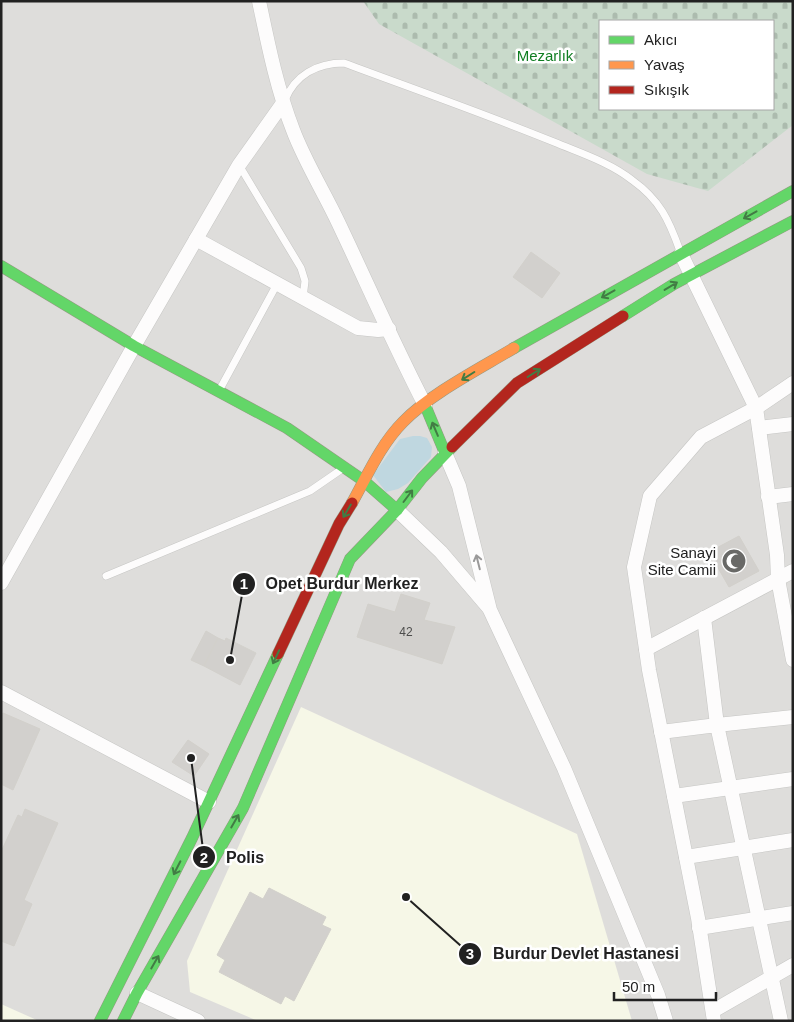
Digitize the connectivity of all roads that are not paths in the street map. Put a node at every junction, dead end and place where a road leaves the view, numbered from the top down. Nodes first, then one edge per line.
1 (259, 1) edge
2 (283, 103) junction
3 (239, 165) junction
4 (793, 191) edge
5 (793, 221) edge
6 (196, 239) junction
7 (681, 254) junction
8 (1, 266) edge
9 (691, 275) junction
10 (277, 284) junction
11 (303, 298) junction
12 (389, 329) junction
13 (134, 346) junction
14 (793, 383) edge
15 (219, 392) junction
16 (425, 405) junction
17 (756, 408) junction
18 (793, 424) edge
19 (759, 428) junction
20 (446, 453) junction
21 (345, 468) junction
22 (364, 481) junction
23 (793, 494) edge
24 (768, 497) junction
25 (397, 510) junction
26 (793, 570) edge
27 (106, 576) dead end
28 (778, 579) junction
29 (1, 583) edge
30 (490, 610) junction
31 (789, 616) edge
32 (704, 618) junction
33 (646, 649) junction
34 (793, 660) edge
35 (1, 692) edge
36 (793, 717) edge
37 (717, 725) junction
38 (661, 732) junction
39 (793, 779) edge
40 (731, 788) junction
41 (674, 796) junction
42 (209, 802) junction
43 (793, 840) edge
44 (744, 848) junction
45 (686, 857) junction
46 (793, 913) edge
47 (759, 919) junction
48 (699, 928) junction
49 (793, 965) edge
50 (772, 977) junction
51 (137, 993) junction
52 (713, 1016) edge
53 (100, 1021) edge
54 (123, 1021) edge
55 (198, 1021) edge
56 (666, 1021) edge
57 (781, 1021) edge

1 - 2 street
2 - 3 street
2 - 7 lane
2 - 12 street
3 - 6 street
3 - 11 lane
4 -> 7 main road
5 - 9 main road
6 - 10 street
6 - 13 street
7 - 9 street
7 -> 16 main road
8 - 13 main road
9 - 17 street
20 -> 9 main road
10 - 11 street
10 - 15 lane
11 - 12 street
12 - 16 street
13 - 15 main road
13 - 29 street
14 - 17 street
15 - 21 main road
20 -> 16 main road
16 - 22 main road
17 - 19 street
17 - 33 street
18 - 19 street
19 - 24 street
25 -> 20 main road
30 -> 20 street
21 - 22 main road
21 - 27 lane
22 - 25 main road
22 -> 42 main road
23 - 24 street
24 - 28 street
25 - 30 street
51 -> 25 main road
26 - 28 street
28 - 31 street
28 - 32 street
30 - 56 street
31 - 34 street
32 - 33 street
32 - 37 street
33 - 38 street
35 - 42 street
36 - 37 street
37 - 38 street
37 - 40 street
38 - 41 street
39 - 40 street
40 - 41 street
40 - 44 street
41 - 45 street
42 -> 53 main road
43 - 44 street
44 - 45 street
44 - 47 street
45 - 48 street
46 - 47 street
47 - 48 street
47 - 50 street
48 - 52 street
49 - 50 street
50 - 52 street
50 - 57 street
51 - 54 main road
51 - 55 street

